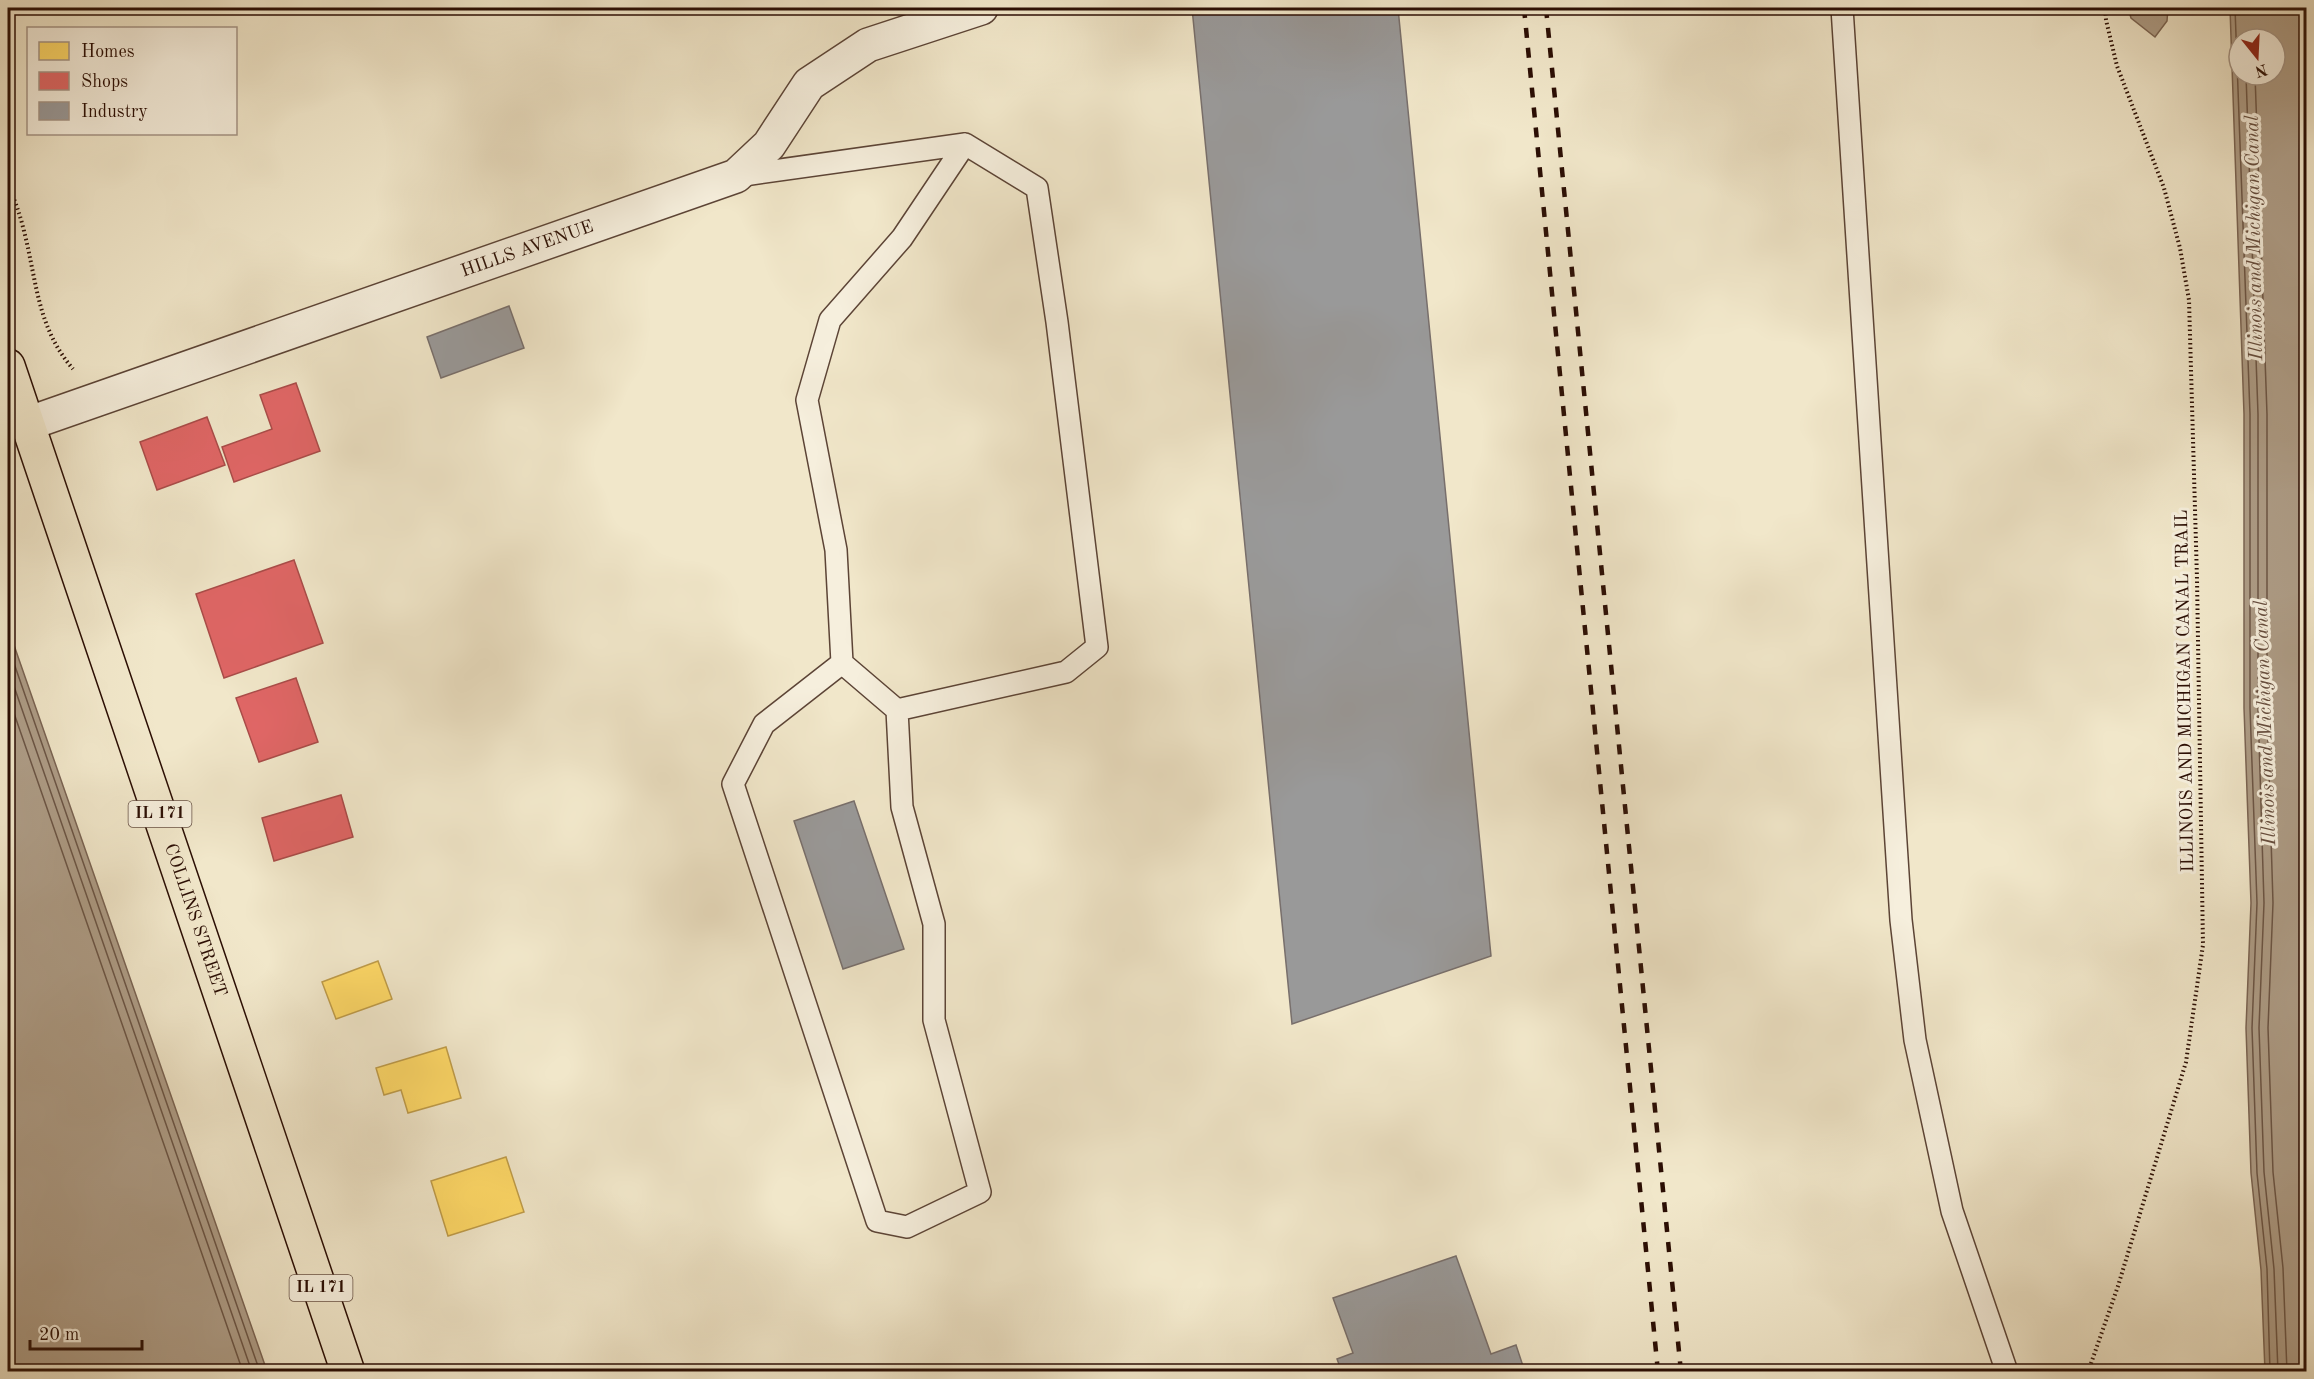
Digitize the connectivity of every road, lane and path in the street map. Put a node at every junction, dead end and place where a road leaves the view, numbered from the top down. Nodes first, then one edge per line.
1 (981, 8) edge
2 (1842, 8) edge
3 (2105, 8) edge
4 (965, 144) junction
5 (736, 176) junction
6 (8, 183) edge
7 (8, 366) edge
8 (79, 376) dead end
9 (27, 424) junction
10 (842, 663) junction
11 (897, 710) junction
12 (348, 1371) edge
13 (2007, 1371) edge
14 (2088, 1371) edge

1 - 5 street, HILLS AVENUE
2 - 13 lane
3 - 14 path, ILLINOIS AND MICHIGAN CANAL TRAIL
4 - 5 lane
4 - 10 lane
4 - 11 lane
5 - 9 street, HILLS AVENUE
6 - 8 path
7 - 9 main road, COLLINS STREET / IL 171
9 - 12 main road, COLLINS STREET / IL 171
10 - 11 lane
10 - 11 lane

